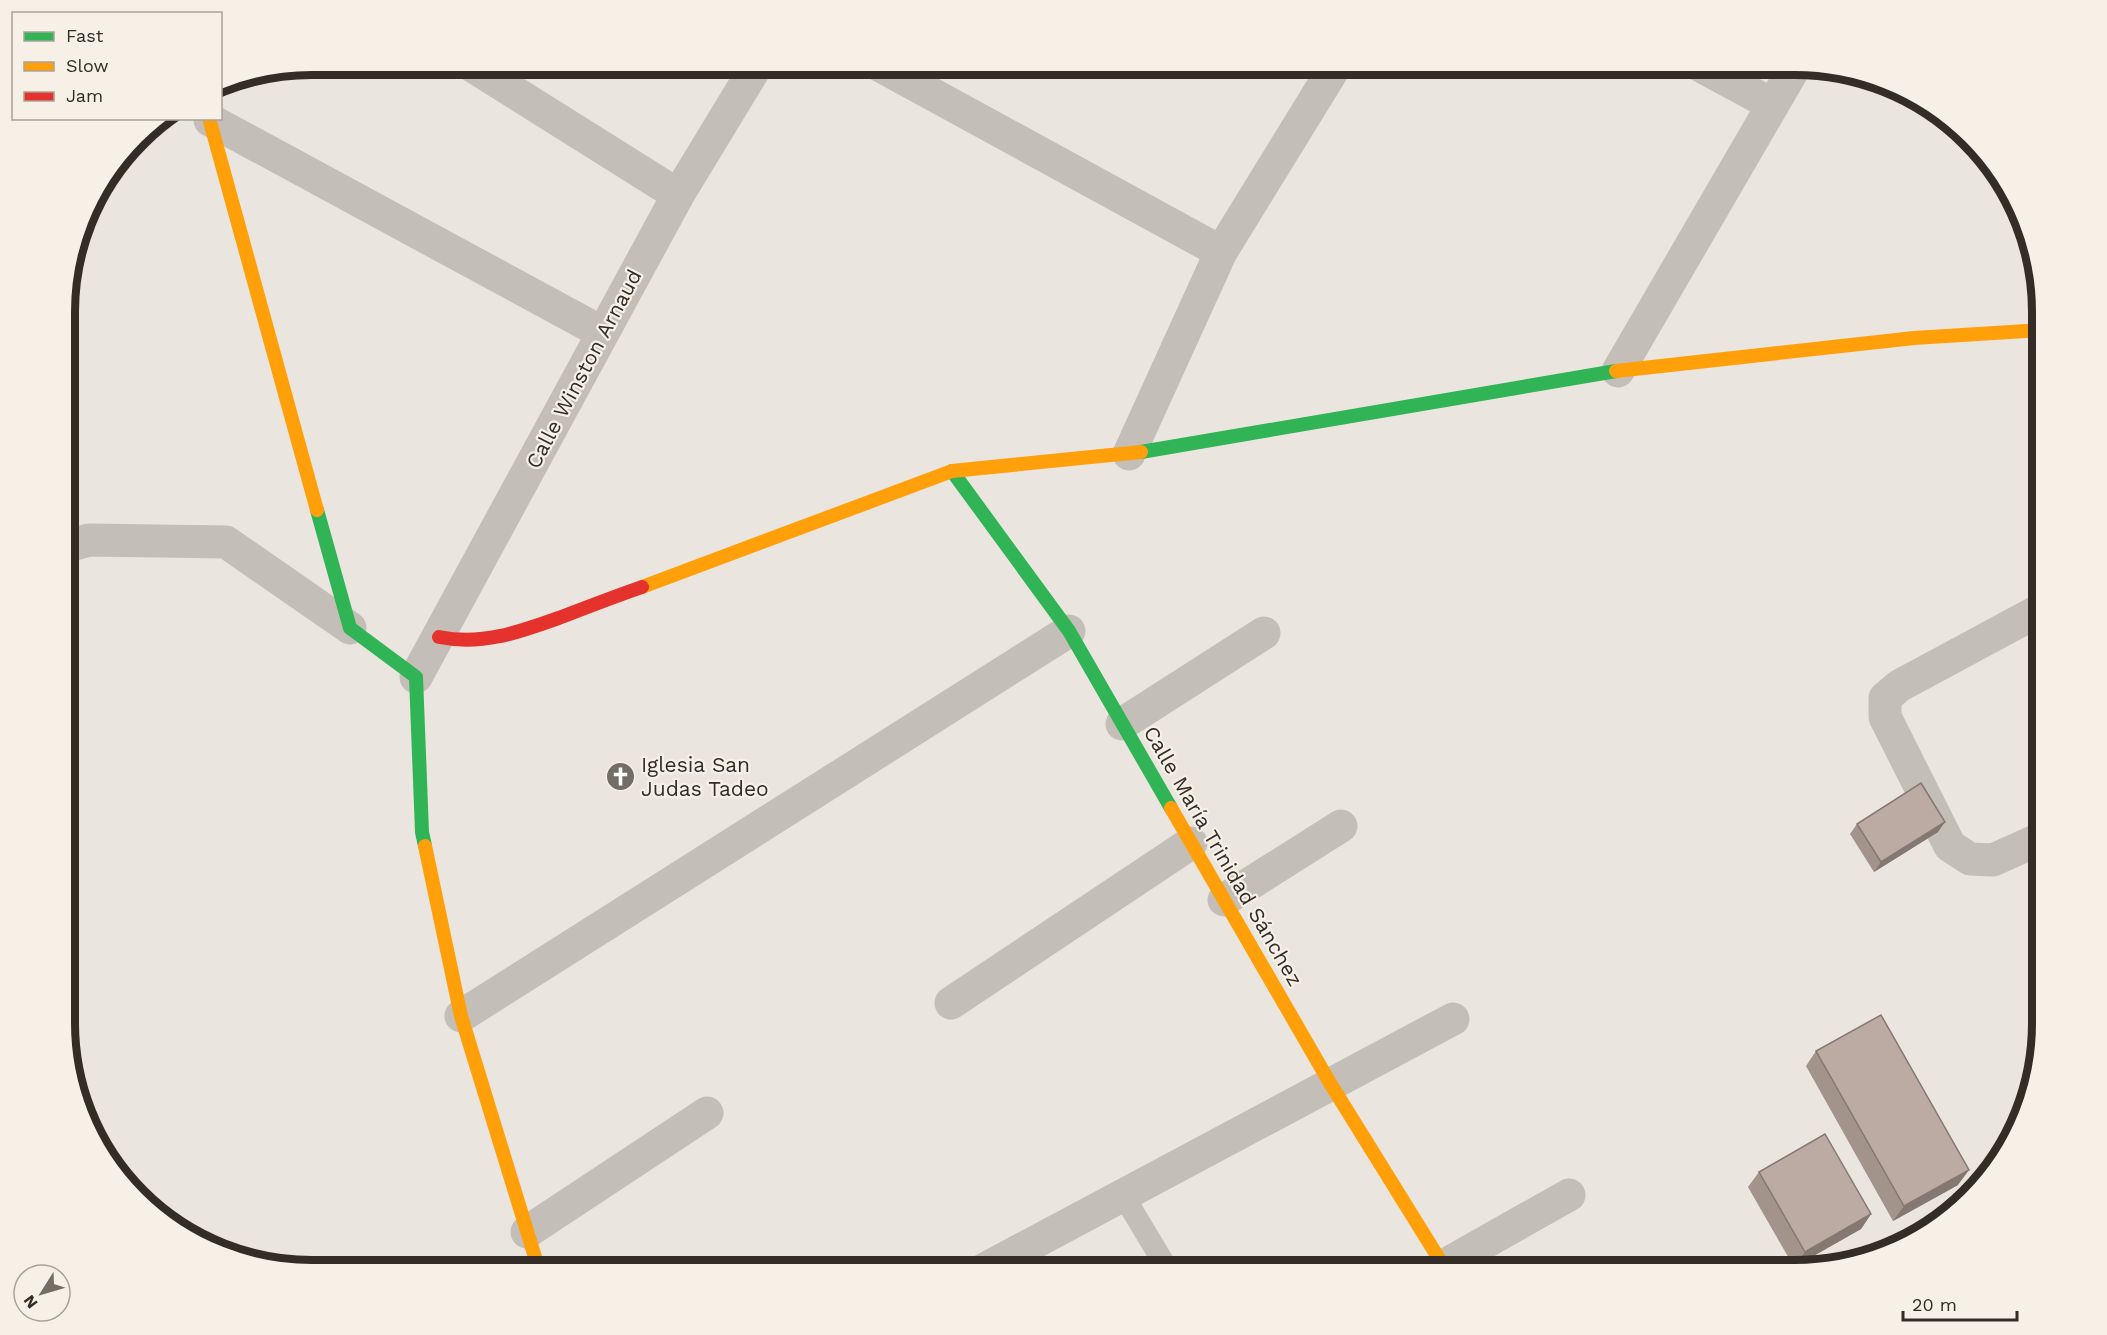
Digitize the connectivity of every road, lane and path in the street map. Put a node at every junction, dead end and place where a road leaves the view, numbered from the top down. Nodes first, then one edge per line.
1 (488, 75) edge
2 (750, 75) edge
3 (899, 75) edge
4 (1329, 75) edge
5 (1719, 75) edge
6 (1790, 75) edge
7 (1773, 105) junction
8 (210, 120) edge
9 (212, 120) edge
10 (678, 195) junction
11 (1221, 252) junction
12 (2032, 331) edge
13 (603, 333) junction
14 (1618, 371) junction
15 (1129, 454) junction
16 (952, 471) junction
17 (75, 544) edge
18 (2032, 614) edge
19 (350, 628) junction
20 (1069, 631) junction
21 (1264, 633) dead end
22 (439, 637) junction
23 (416, 677) junction
24 (1122, 724) junction
25 (1341, 826) dead end
26 (2032, 842) edge
27 (1191, 843) junction
28 (1224, 900) junction
29 (951, 1003) dead end
30 (461, 1016) junction
31 (1453, 1019) dead end
32 (1330, 1083) junction
33 (707, 1113) dead end
34 (1123, 1195) junction
35 (1569, 1195) dead end
36 (527, 1232) junction
37 (536, 1260) edge
38 (1002, 1260) edge
39 (1162, 1260) edge
40 (1439, 1260) edge
41 (1458, 1260) edge

1 - 10 street
2 - 10 street, Calle Winston Arnaud
3 - 11 street
4 - 11 street
5 - 7 street
6 - 7 street
7 - 14 street
8 - 19 street
9 - 13 street
10 - 13 street, Calle Winston Arnaud
11 - 15 street
12 - 14 street
13 - 22 street, Calle Winston Arnaud
14 - 15 street
15 - 16 street
16 - 20 street, Calle María Trinidad Sánchez
16 - 22 street
17 - 19 street
18 - 26 street
19 - 23 street
20 - 24 street, Calle María Trinidad Sánchez
20 - 30 street
21 - 24 street
22 - 23 street, Calle Winston Arnaud
23 - 30 street
24 - 27 street, Calle María Trinidad Sánchez
25 - 28 street
27 - 28 street, Calle María Trinidad Sánchez
27 - 29 street
28 - 32 street, Calle María Trinidad Sánchez
30 - 36 street
31 - 32 street
32 - 34 street
32 - 40 street, Calle María Trinidad Sánchez
33 - 36 street
34 - 38 street
34 - 39 lane
35 - 41 street
36 - 37 street

